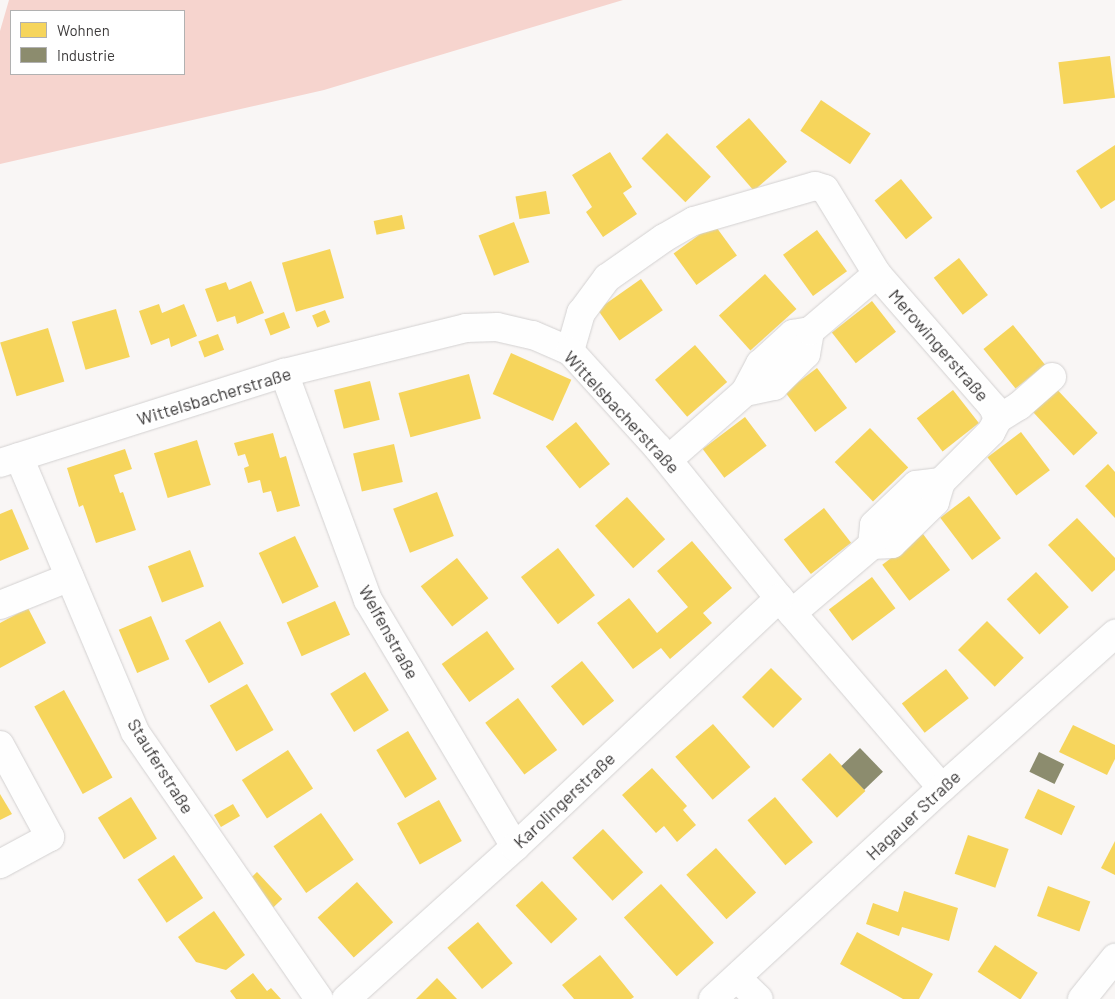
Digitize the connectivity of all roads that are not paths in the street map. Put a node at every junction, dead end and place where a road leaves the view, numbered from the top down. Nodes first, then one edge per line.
1 (877, 274) junction
2 (570, 351) junction
3 (284, 374) junction
4 (1052, 377) dead end
5 (998, 419) junction
6 (669, 459) junction
7 (10, 460) edge
8 (70, 577) junction
9 (0, 605) edge
10 (786, 606) junction
11 (1115, 634) edge
12 (0, 745) edge
13 (942, 788) junction
14 (514, 847) junction
15 (0, 864) edge
16 (1115, 958) edge
17 (737, 978) junction
18 (319, 999) edge
19 (346, 999) edge
20 (713, 999) edge
21 (758, 999) edge
22 (1082, 999) edge

1 - 2 street, Merowingerstraße
1 - 5 street, Merowingerstraße
1 - 6 street, Merowingerstraße
2 - 3 street, Wittelsbacherstraße
2 - 6 street, Wittelsbacherstraße
3 - 7 street, Wittelsbacherstraße
3 - 14 street, Welfenstraße
4 - 5 street, Merowingerstraße
5 - 10 street, Merowingerstraße
6 - 10 street, Wittelsbacherstraße
7 - 8 street, Stauferstraße
8 - 9 street
8 - 18 street, Stauferstraße
10 - 13 street, Wittelsbacherstraße
10 - 14 street, Karolingerstraße
11 - 13 street, Hagauer Straße
12 - 15 street
13 - 17 street, Hagauer Straße
14 - 19 street, Karolingerstraße
16 - 22 street
17 - 20 street, Hagauer Straße
17 - 21 street

